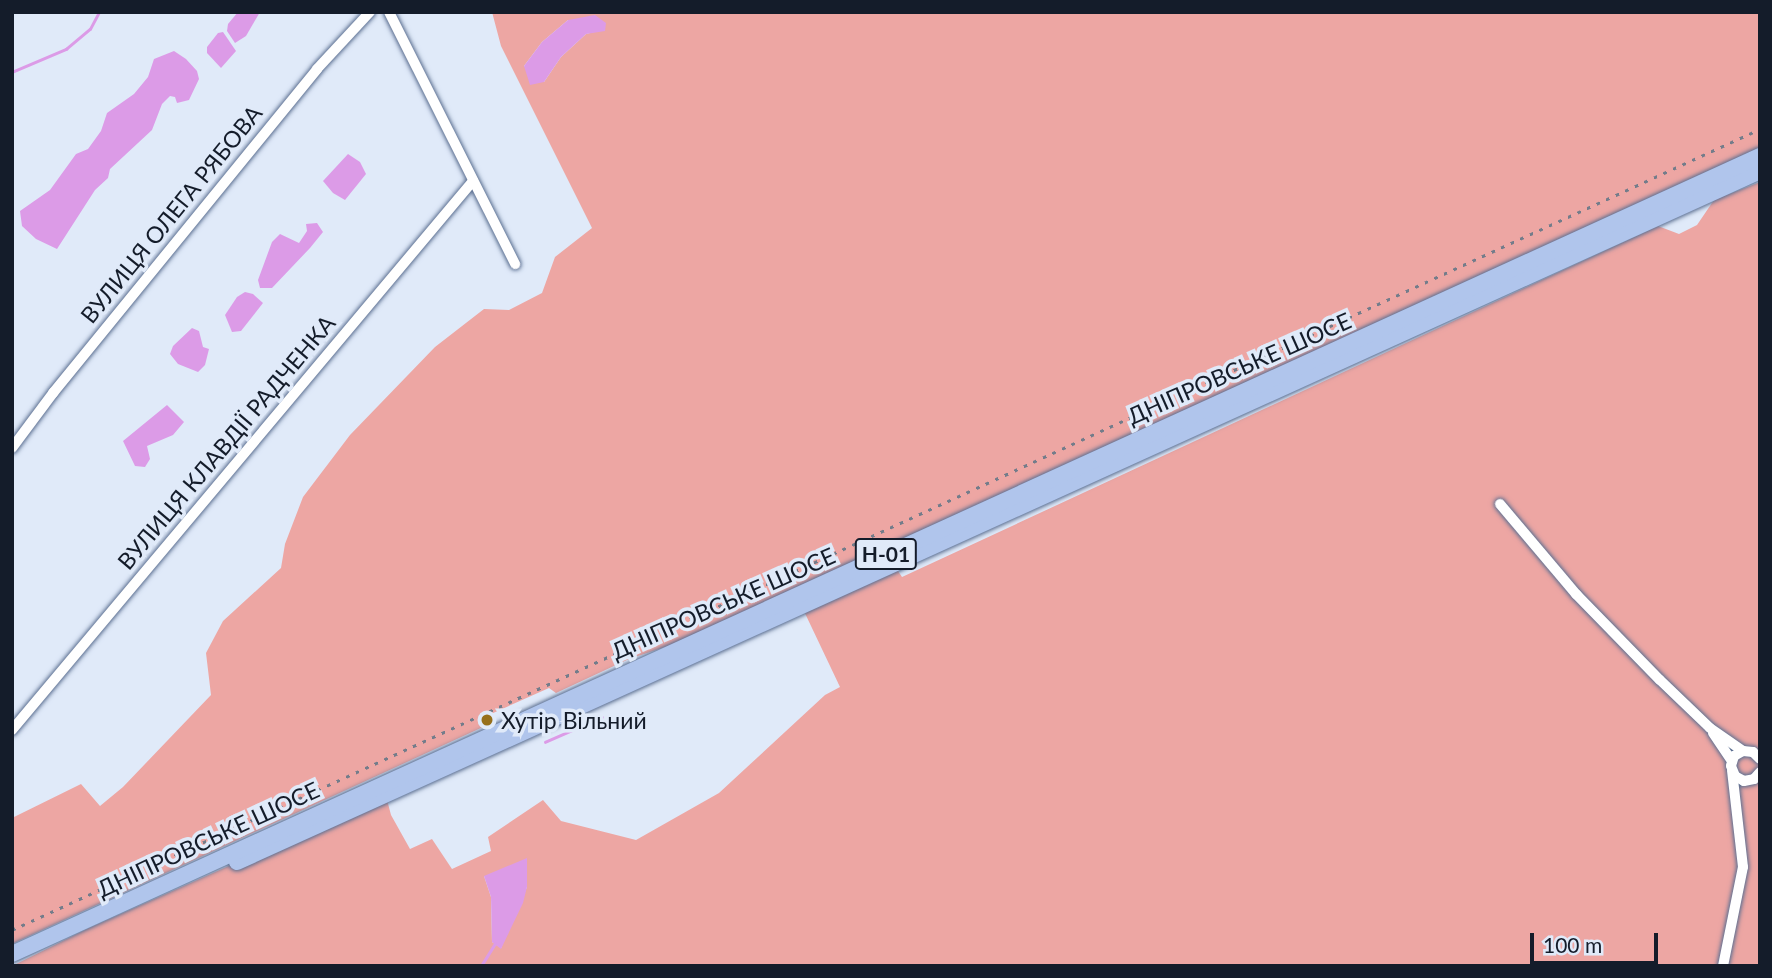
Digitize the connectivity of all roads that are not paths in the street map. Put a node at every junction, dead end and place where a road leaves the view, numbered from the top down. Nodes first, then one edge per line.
1 (370, 12) edge
2 (389, 12) edge
3 (1760, 156) edge
4 (1760, 171) edge
5 (473, 181) junction
6 (515, 264) dead end
7 (12, 448) edge
8 (1500, 504) dead end
9 (1710, 728) junction
10 (12, 730) edge
11 (1743, 751) junction
12 (1760, 759) edge
13 (1732, 766) junction
14 (1756, 778) edge
15 (1735, 804) junction
16 (12, 954) edge
17 (12, 966) edge
18 (1723, 966) edge

1 - 7 street, ВУЛИЦЯ ОЛЕГА РЯБОВА
2 - 5 street
3 - 16 main road, ДНІПРОВСЬКЕ ШОСЕ / Н-01
4 - 17 main road, ДНІПРОВСЬКЕ ШОСЕ / Н-01
5 - 6 street
5 - 10 street, ВУЛИЦЯ КЛАВДІЇ РАДЧЕНКА
8 - 9 street
9 - 11 street
9 - 13 street
11 - 12 street
11 - 13 street
13 - 14 street
13 - 15 street
14 - 15 street
15 - 18 street

